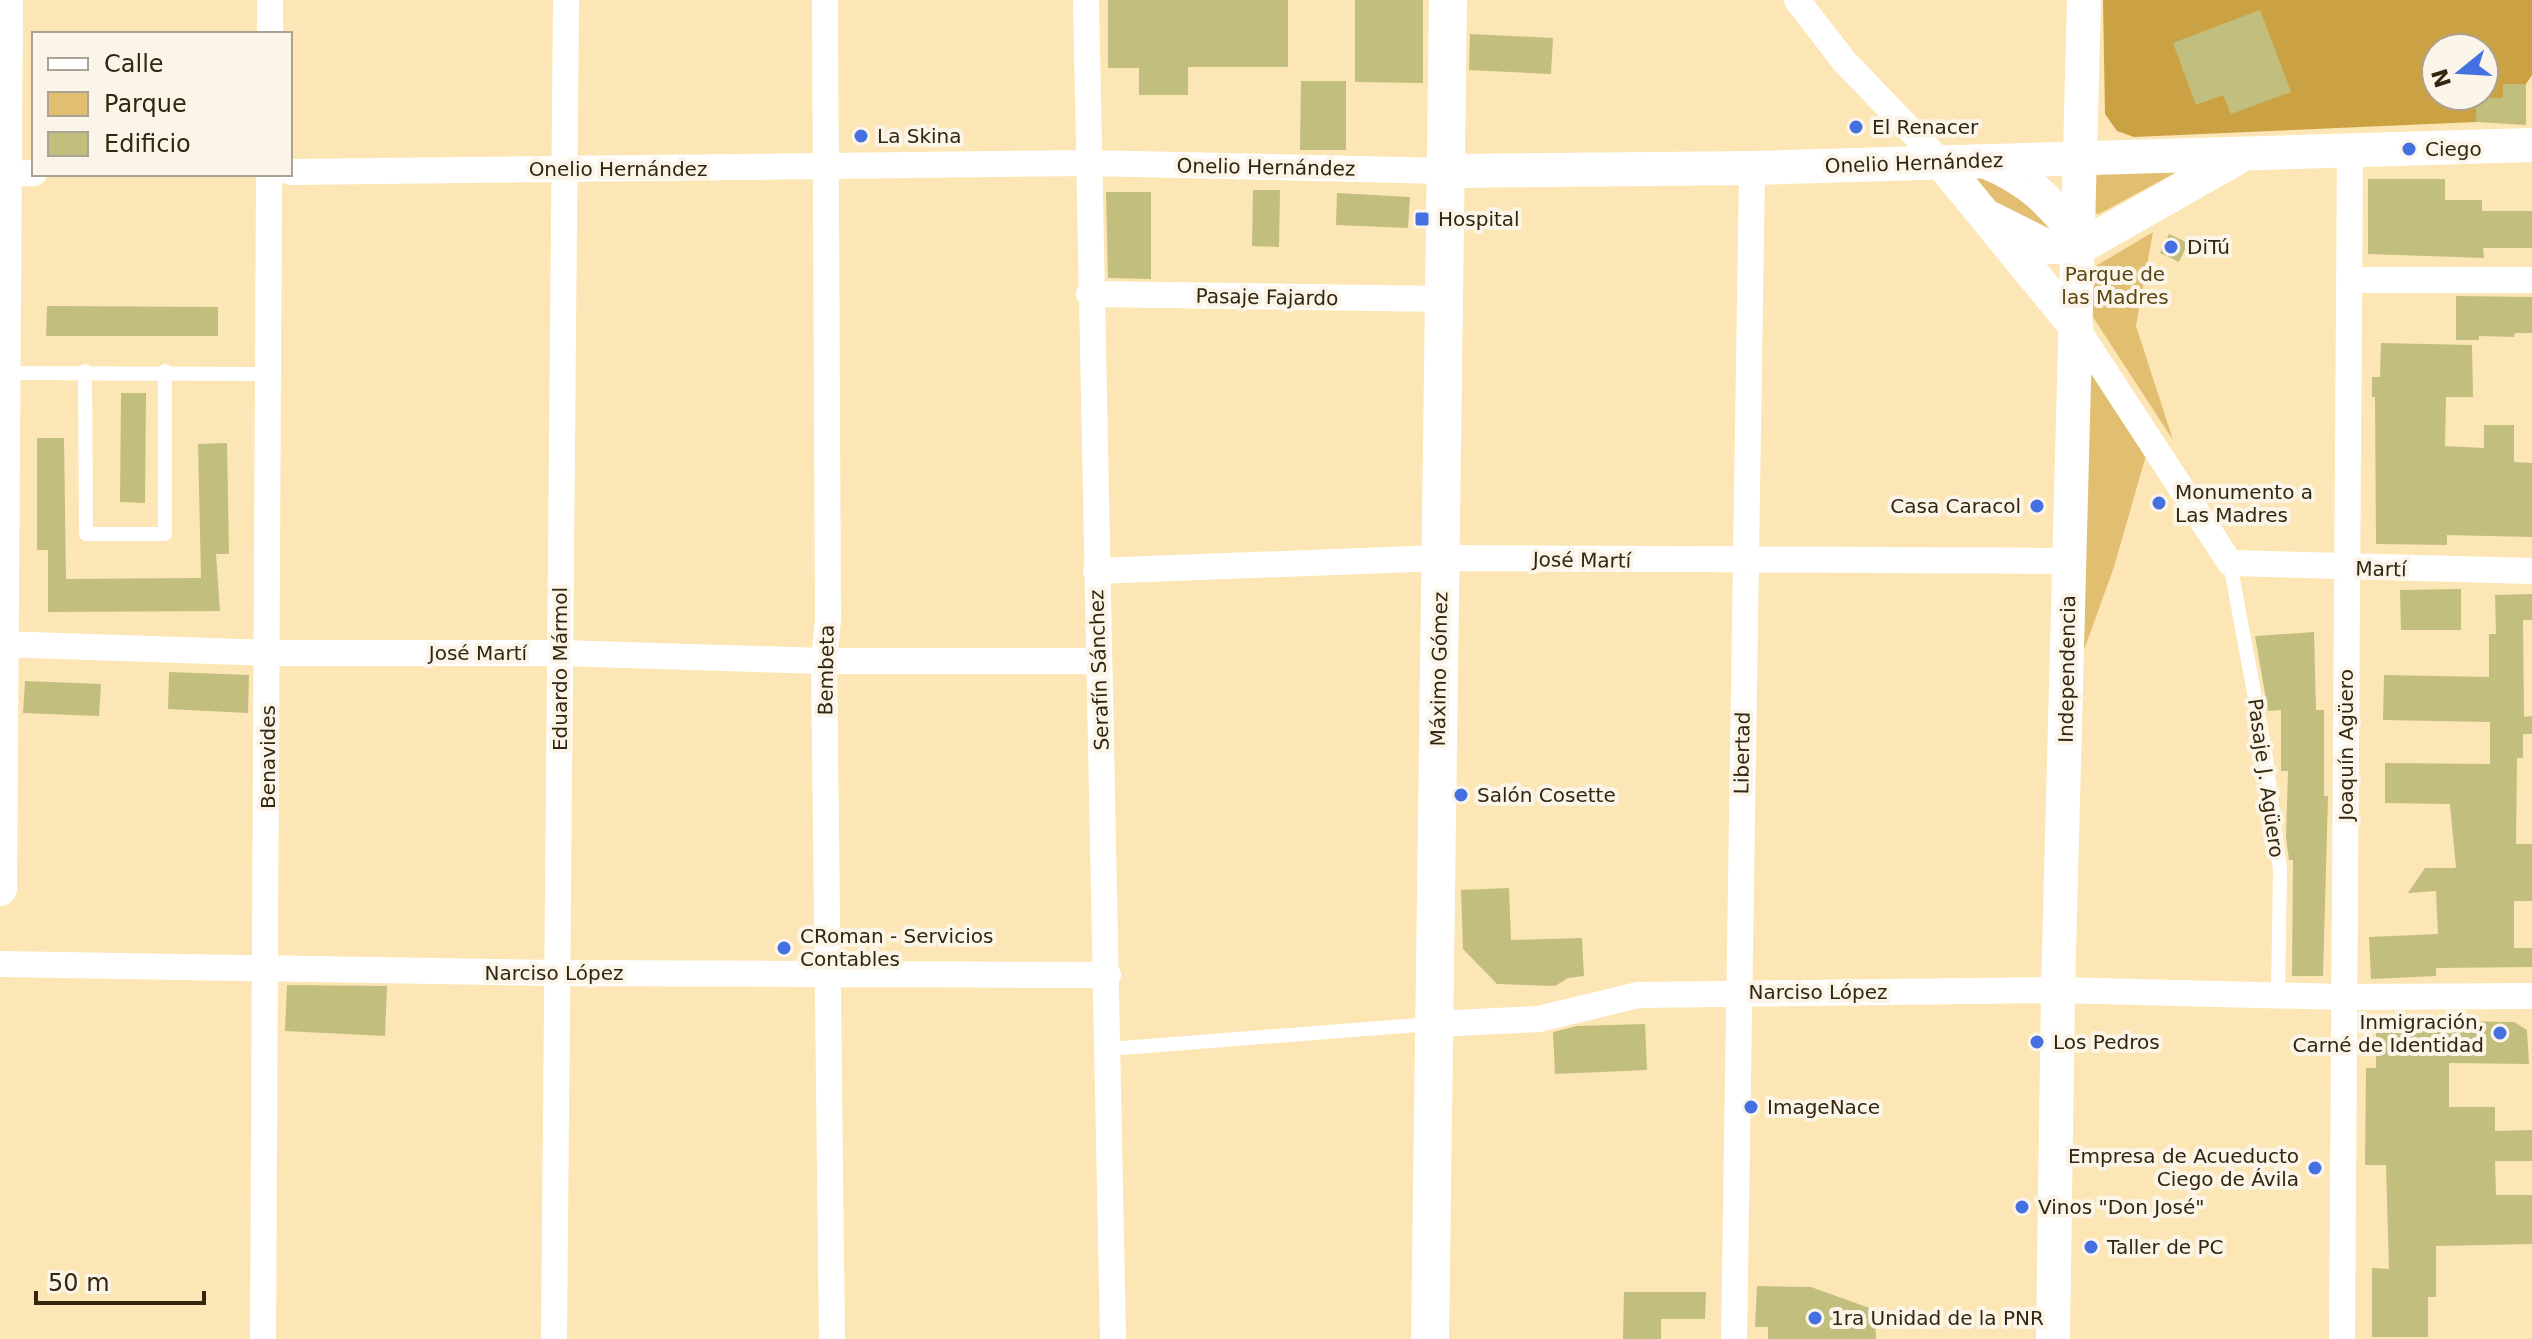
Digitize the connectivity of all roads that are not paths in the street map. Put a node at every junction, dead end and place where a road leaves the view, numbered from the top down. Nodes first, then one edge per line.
1 (6, 0) edge
2 (270, 0) edge
3 (566, 0) edge
4 (825, 0) edge
5 (1086, 0) edge
6 (1448, 0) edge
7 (1797, 0) edge
8 (2084, 0) edge
9 (270, 32) edge
10 (2532, 145) edge
11 (2350, 151) junction
12 (2241, 155) junction
13 (2082, 156) junction
14 (1983, 160) junction
15 (1941, 162) junction
16 (1088, 163) junction
17 (828, 168) junction
18 (1752, 168) junction
19 (564, 170) junction
20 (1446, 171) junction
21 (292, 172) edge
22 (13, 173) edge
23 (269, 176) edge
24 (1990, 218) junction
25 (2080, 242) junction
26 (2350, 280) junction
27 (2532, 280) edge
28 (1089, 294) junction
29 (1444, 299) junction
30 (2076, 327) junction
31 (85, 371) junction
32 (165, 371) junction
33 (4, 373) junction
34 (269, 374) junction
35 (1440, 558) junction
36 (2069, 561) junction
37 (1745, 562) junction
38 (2230, 563) junction
39 (2348, 569) junction
40 (1096, 571) junction
41 (2532, 571) edge
42 (1, 644) edge
43 (268, 653) junction
44 (560, 653) junction
45 (824, 661) junction
46 (1099, 661) junction
47 (0, 889) edge
48 (0, 964) edge
49 (267, 968) junction
50 (557, 973) junction
51 (828, 973) junction
52 (1108, 975) junction
53 (2058, 990) junction
54 (1738, 993) junction
55 (2278, 995) junction
56 (2532, 996) edge
57 (2344, 997) junction
58 (1434, 1024) junction
59 (1109, 1049) junction
60 (263, 1339) edge
61 (554, 1339) edge
62 (832, 1339) edge
63 (1113, 1339) edge
64 (1430, 1339) edge
65 (1734, 1339) edge
66 (2053, 1339) edge
67 (2342, 1339) edge

1 - 22 street
2 - 9 street
3 - 19 street, Eduardo Mármol
4 - 17 street, Bembeta
5 - 16 street, Serafín Sánchez
6 - 20 main road, Máximo Gómez
7 - 15 street
8 - 13 street, Independencia
10 - 11 street, Onelio Hernández
11 - 12 street, Onelio Hernández
11 - 26 street, Joaquín Agüero
12 - 13 street, Onelio Hernández
12 - 25 street, Onelio Hernández
13 - 14 street, Onelio Hernández
13 - 25 street, Independencia
14 - 15 street, Onelio Hernández
14 - 25 street
15 - 18 street, Onelio Hernández
15 - 24 street
16 - 17 street, Onelio Hernández
16 - 20 street, Onelio Hernández
16 - 28 street, Serafín Sánchez
17 - 19 street, Onelio Hernández
17 - 45 street, Bembeta
18 - 20 street, Onelio Hernández
18 - 37 street, Libertad
19 - 21 street, Onelio Hernández
19 - 44 street, Eduardo Mármol
20 - 29 main road, Máximo Gómez
22 - 33 street
23 - 34 street, Benavides
24 - 25 street
24 - 30 street
25 - 30 street, Independencia
26 - 27 street
26 - 39 street, Joaquín Agüero
28 - 29 street, Pasaje Fajardo
28 - 40 street, Serafín Sánchez
29 - 35 main road, Máximo Gómez
30 - 36 street, Independencia
30 - 38 street
31 - 32 lane
31 - 32 lane
31 - 33 lane
32 - 34 lane
33 - 42 street
34 - 43 street, Benavides
35 - 37 street, José Martí
35 - 40 street, José Martí
35 - 58 main road, Máximo Gómez
36 - 37 street, José Martí
36 - 53 street, Independencia
37 - 54 street, Libertad
38 - 39 street, Martí
38 - 55 lane, Pasaje J. Agüero
39 - 41 street, Martí
39 - 57 street, Joaquín Agüero
40 - 46 street, Serafín Sánchez
42 - 43 street, José Martí
42 - 47 street
43 - 44 street, José Martí
43 - 49 street, Benavides
44 - 45 street, José Martí
44 - 50 street, Eduardo Mármol
45 - 46 street, José Martí
45 - 51 street, Bembeta
46 - 52 street, Serafín Sánchez
48 - 49 street, Narciso López
49 - 50 street, Narciso López
49 - 60 street, Benavides
50 - 51 street, Narciso López
50 - 61 street, Eduardo Mármol
51 - 52 street, Narciso López
51 - 62 street, Bembeta
52 - 59 street, Serafín Sánchez
53 - 54 street, Narciso López
53 - 55 street, Narciso López
53 - 66 street, Independencia
54 - 58 street, Narciso López
54 - 65 street, Libertad
55 - 57 street, Narciso López
56 - 57 street, Narciso López
57 - 67 street, Joaquín Agüero
58 - 59 lane, Narciso López
58 - 64 main road, Máximo Gómez
59 - 63 street, Serafín Sánchez

